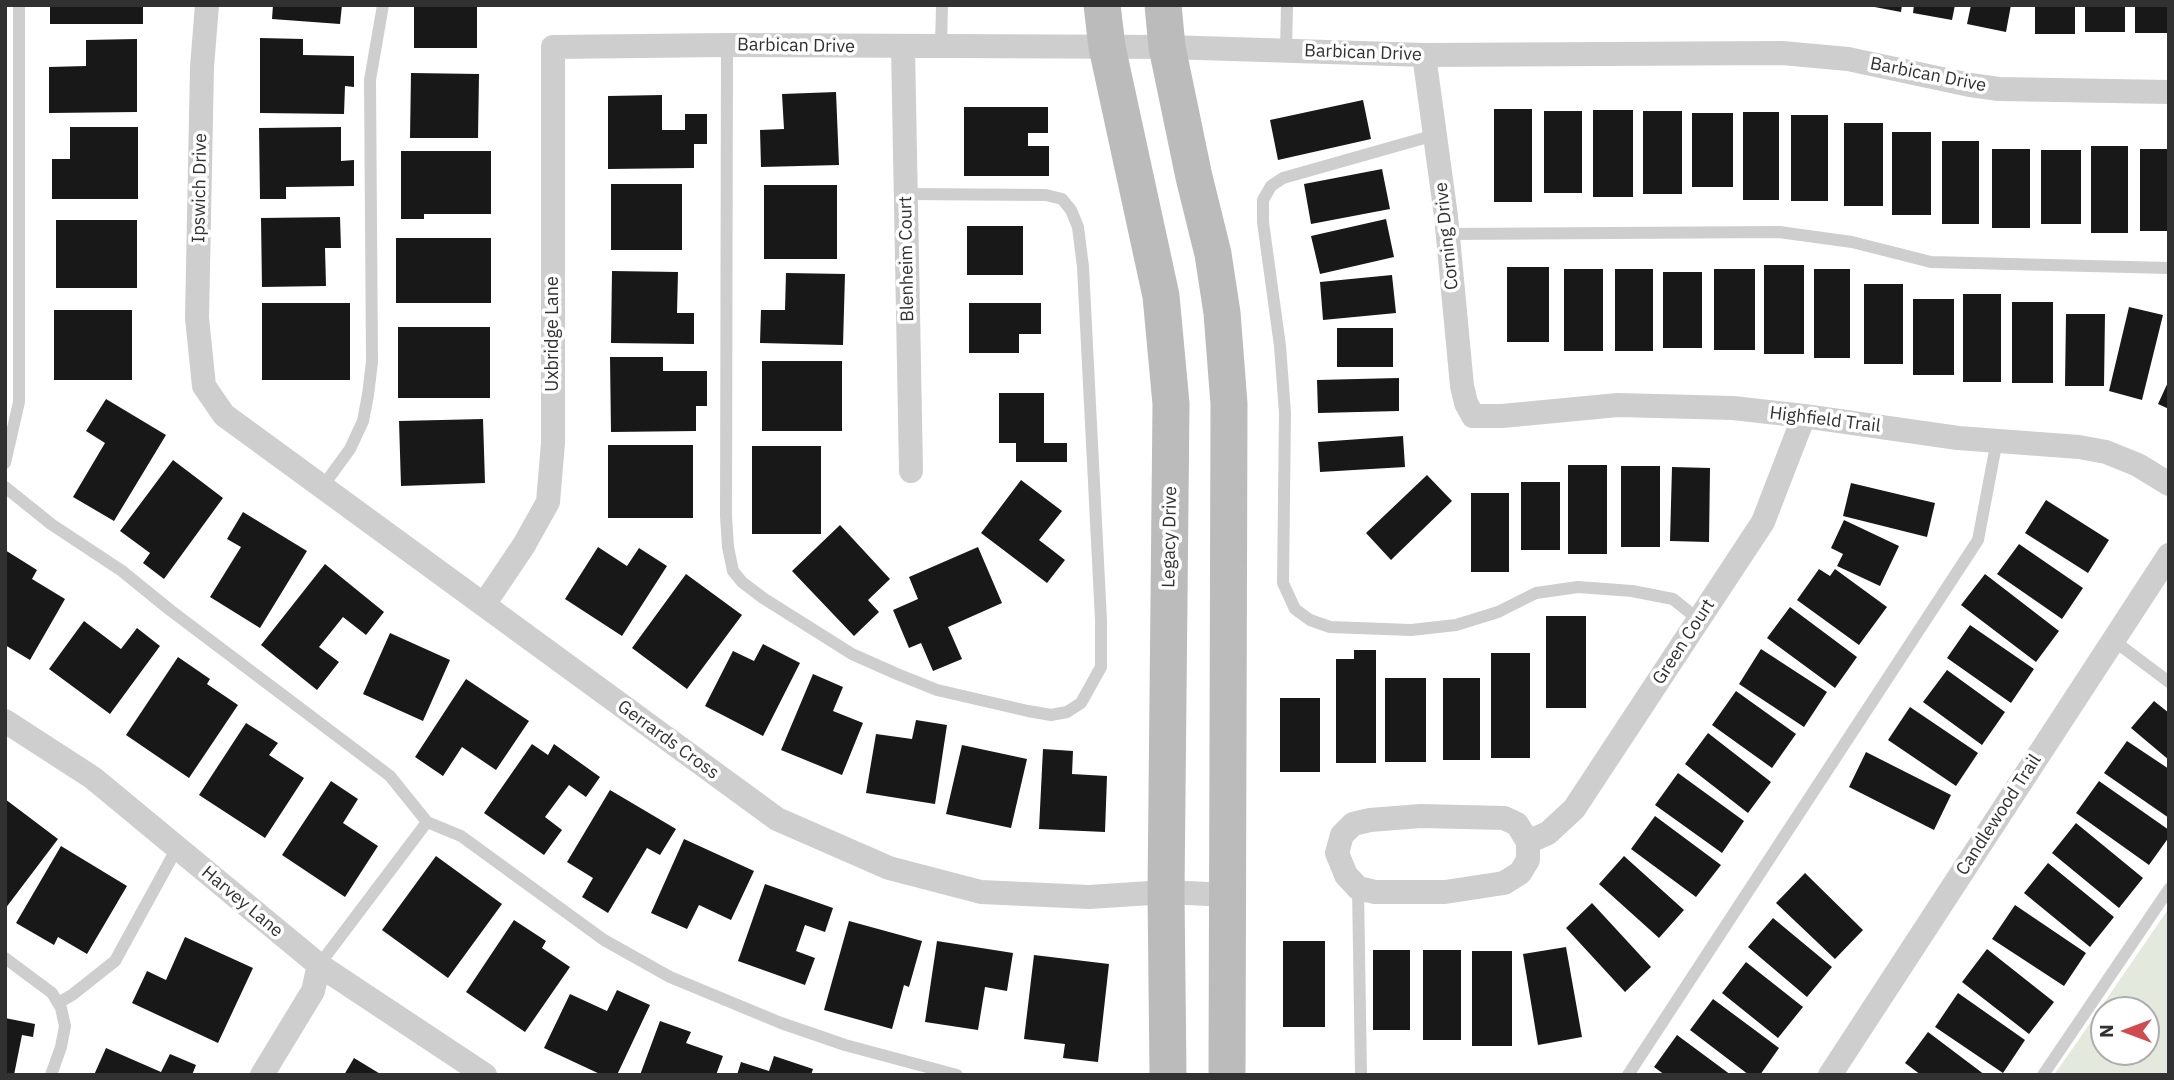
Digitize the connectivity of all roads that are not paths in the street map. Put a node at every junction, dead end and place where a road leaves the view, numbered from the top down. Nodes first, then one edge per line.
1 (19, 5) edge
2 (207, 5) edge
3 (383, 5) edge
4 (942, 5) edge
5 (1102, 5) edge
6 (1163, 5) edge
7 (1287, 5) edge
8 (727, 45) junction
9 (553, 47) joint
10 (903, 47) junction
11 (941, 47) junction
12 (1107, 47) junction
13 (1167, 47) junction
14 (1286, 51) junction
15 (1424, 55) junction
16 (2169, 92) edge
17 (1435, 135) junction
18 (906, 194) junction
19 (1448, 234) junction
20 (2169, 268) edge
21 (202, 370) joint
22 (1473, 416) joint
23 (1804, 416) junction
24 (1997, 440) junction
25 (5, 463) edge
26 (911, 471) dead end
27 (2169, 484) edge
28 (323, 486) junction
29 (5, 487) edge
30 (2169, 555) edge
31 (485, 603) junction
32 (1699, 620) junction
33 (2113, 640) junction
34 (2169, 682) edge
35 (5, 721) edge
36 (427, 822) junction
37 (1528, 842) junction
38 (177, 848) junction
39 (1359, 888) junction
40 (2169, 889) edge
41 (1166, 892) junction
42 (1229, 895) junction
43 (5, 958) edge
44 (319, 965) junction
45 (58, 1003) junction
46 (484, 1074) edge
47 (51, 1075) edge
48 (262, 1075) edge
49 (957, 1075) edge
50 (1168, 1075) edge
51 (1227, 1075) edge
52 (1361, 1075) edge
53 (1628, 1075) edge
54 (1830, 1075) edge
55 (2043, 1075) edge

1 - 25 lane
2 - 21 street, Ipswich Drive
3 - 28 lane
4 - 11 lane
5 - 12 main road, Legacy Drive
6 - 13 main road
7 - 14 lane
8 - 9 street, Barbican Drive
8 - 10 street, Barbican Drive
8 - 18 lane
9 - 31 street, Uxbridge Lane
10 - 11 street, Barbican Drive
10 - 18 street, Blenheim Court
11 - 12 street, Barbican Drive
12 - 13 street, Barbican Drive
12 - 41 main road, Legacy Drive
13 - 14 street, Barbican Drive
13 - 42 main road
14 - 15 street, Barbican Drive
15 - 16 street, Barbican Drive
15 - 17 street, Corning Drive
17 - 19 street, Corning Drive
17 - 32 lane
18 - 26 street, Blenheim Court
19 - 20 lane
19 - 22 street, Corning Drive
21 - 28 street, Gerrards Cross
22 - 23 street, Highfield Trail
23 - 24 street, Highfield Trail
23 - 32 street, Green Court
24 - 27 street, Highfield Trail
24 - 53 lane
28 - 31 street, Gerrards Cross
29 - 36 lane
30 - 33 street, Candlewood Trail
31 - 41 street, Gerrards Cross
32 - 37 street, Green Court
33 - 34 lane
33 - 54 street, Candlewood Trail
35 - 38 street, Harvey Lane
36 - 44 lane
36 - 49 lane
37 - 39 street
37 - 39 street
38 - 44 street, Harvey Lane
38 - 45 lane
39 - 52 lane
40 - 55 lane
41 - 42 street, Gerrards Cross
41 - 50 main road, Legacy Drive
42 - 51 main road
43 - 45 lane
44 - 46 street, Harvey Lane
44 - 48 street
45 - 47 lane

